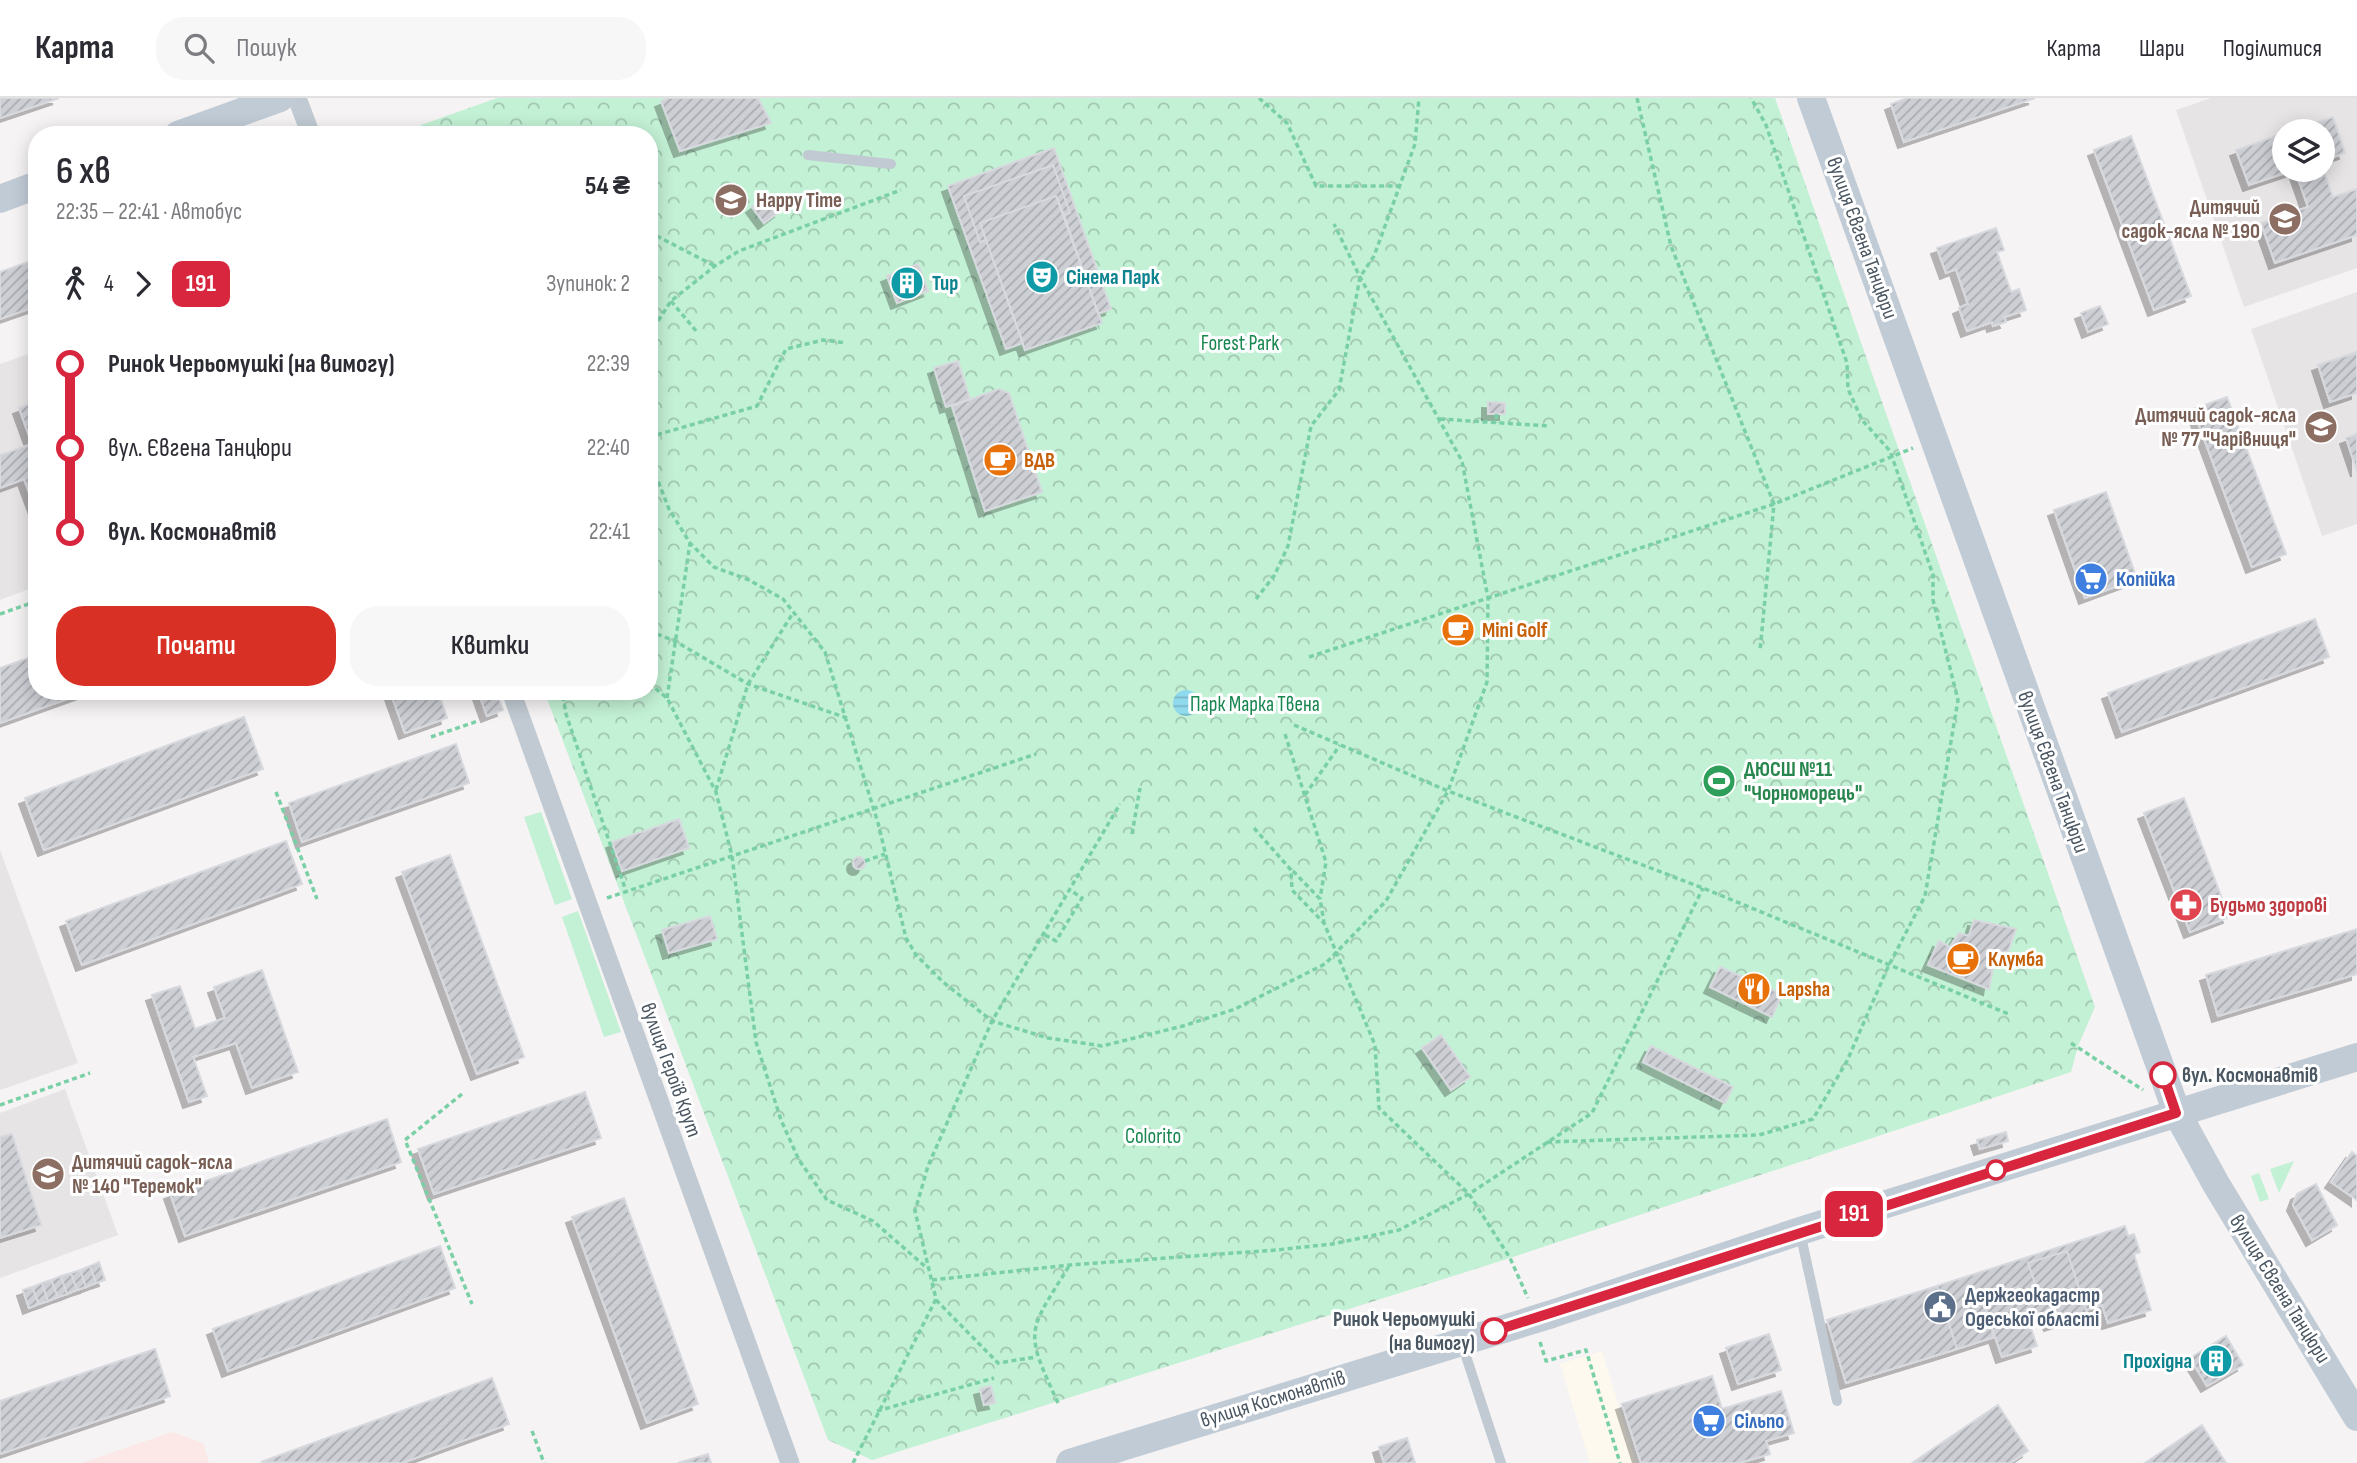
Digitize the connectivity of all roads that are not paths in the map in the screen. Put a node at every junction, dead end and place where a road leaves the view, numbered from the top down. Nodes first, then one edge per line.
1 (280, 98) edge
2 (297, 98) edge
3 (1811, 98) edge
4 (203, 126) edge
5 (308, 126) edge
6 (808, 155) dead end
7 (891, 164) dead end
8 (28, 189) edge
9 (0, 199) edge
10 (514, 700) edge
11 (2357, 1056) edge
12 (2176, 1113) junction
13 (1800, 1231) junction
14 (1461, 1342) junction
15 (1837, 1401) dead end
16 (2357, 1417) edge
17 (790, 1463) edge
18 (1070, 1463) edge
19 (1501, 1463) edge

1 - 4 street
2 - 5 street
3 - 12 street, вулиця Євгена Танцюри
6 - 7 lane
8 - 9 street
10 - 17 street, вулиця Героїв Крут
11 - 12 street, вулиця Космонавтів
12 - 13 street, вулиця Космонавтів
12 - 16 street, вулиця Євгена Танцюри
13 - 14 street, вулиця Космонавтів
13 - 15 lane
14 - 18 street, вулиця Космонавтів
14 - 19 lane

